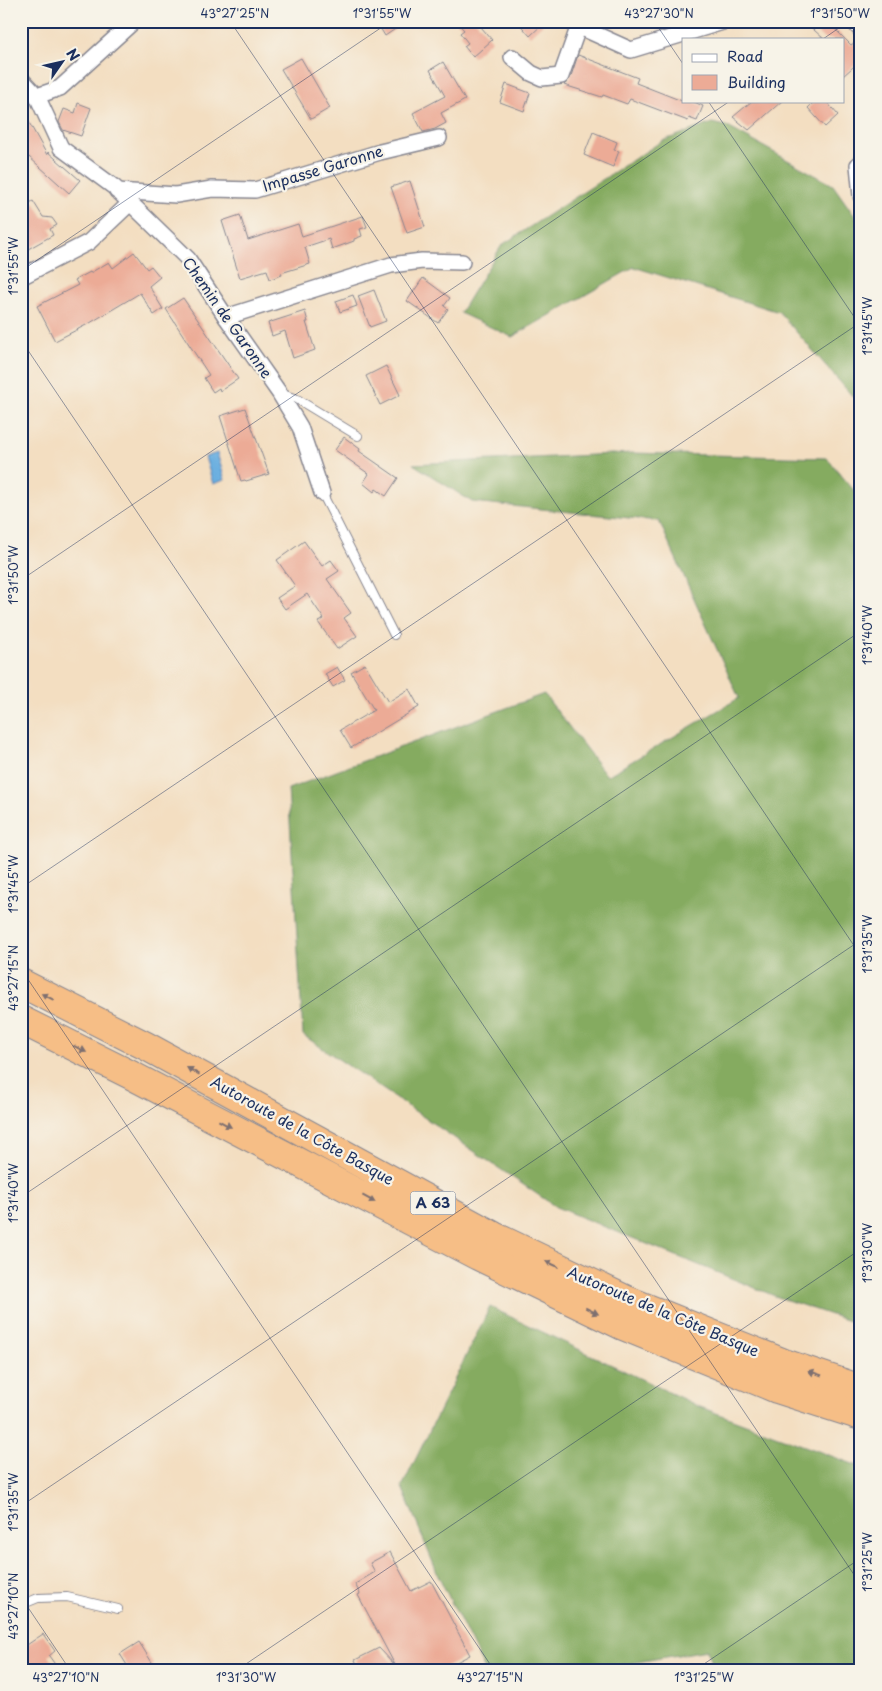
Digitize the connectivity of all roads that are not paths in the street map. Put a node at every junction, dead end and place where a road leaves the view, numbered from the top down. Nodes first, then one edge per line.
1 (134, 21) edge
2 (726, 21) edge
3 (853, 21) edge
4 (861, 30) edge
5 (512, 56) dead end
6 (21, 80) edge
7 (37, 96) junction
8 (439, 138) dead end
9 (861, 162) edge
10 (117, 191) junction
11 (861, 196) edge
12 (130, 203) junction
13 (462, 262) dead end
14 (21, 277) edge
15 (226, 317) junction
16 (280, 394) junction
17 (358, 436) dead end
18 (322, 493) joint
19 (394, 635) dead end
20 (21, 983) edge
21 (21, 1020) edge
22 (861, 1389) edge
23 (861, 1416) edge
24 (21, 1605) edge
25 (118, 1609) dead end

1 - 7 street
2 - 5 street
3 - 4 street
6 - 7 street, Chemin de Garonne
7 - 10 street, Chemin de Garonne
8 - 10 street, Impasse Garonne
9 - 11 street
10 - 12 street, Chemin de Garonne
12 - 14 street
12 - 15 street, Chemin de Garonne
13 - 15 street
15 - 16 street, Chemin de Garonne
16 - 17 lane
16 - 18 street, Chemin de Garonne
18 - 19 lane
22 -> 20 highway, Autoroute de la Côte Basque / A 63
21 -> 23 highway, Autoroute de la Côte Basque / A 63
24 - 25 lane

